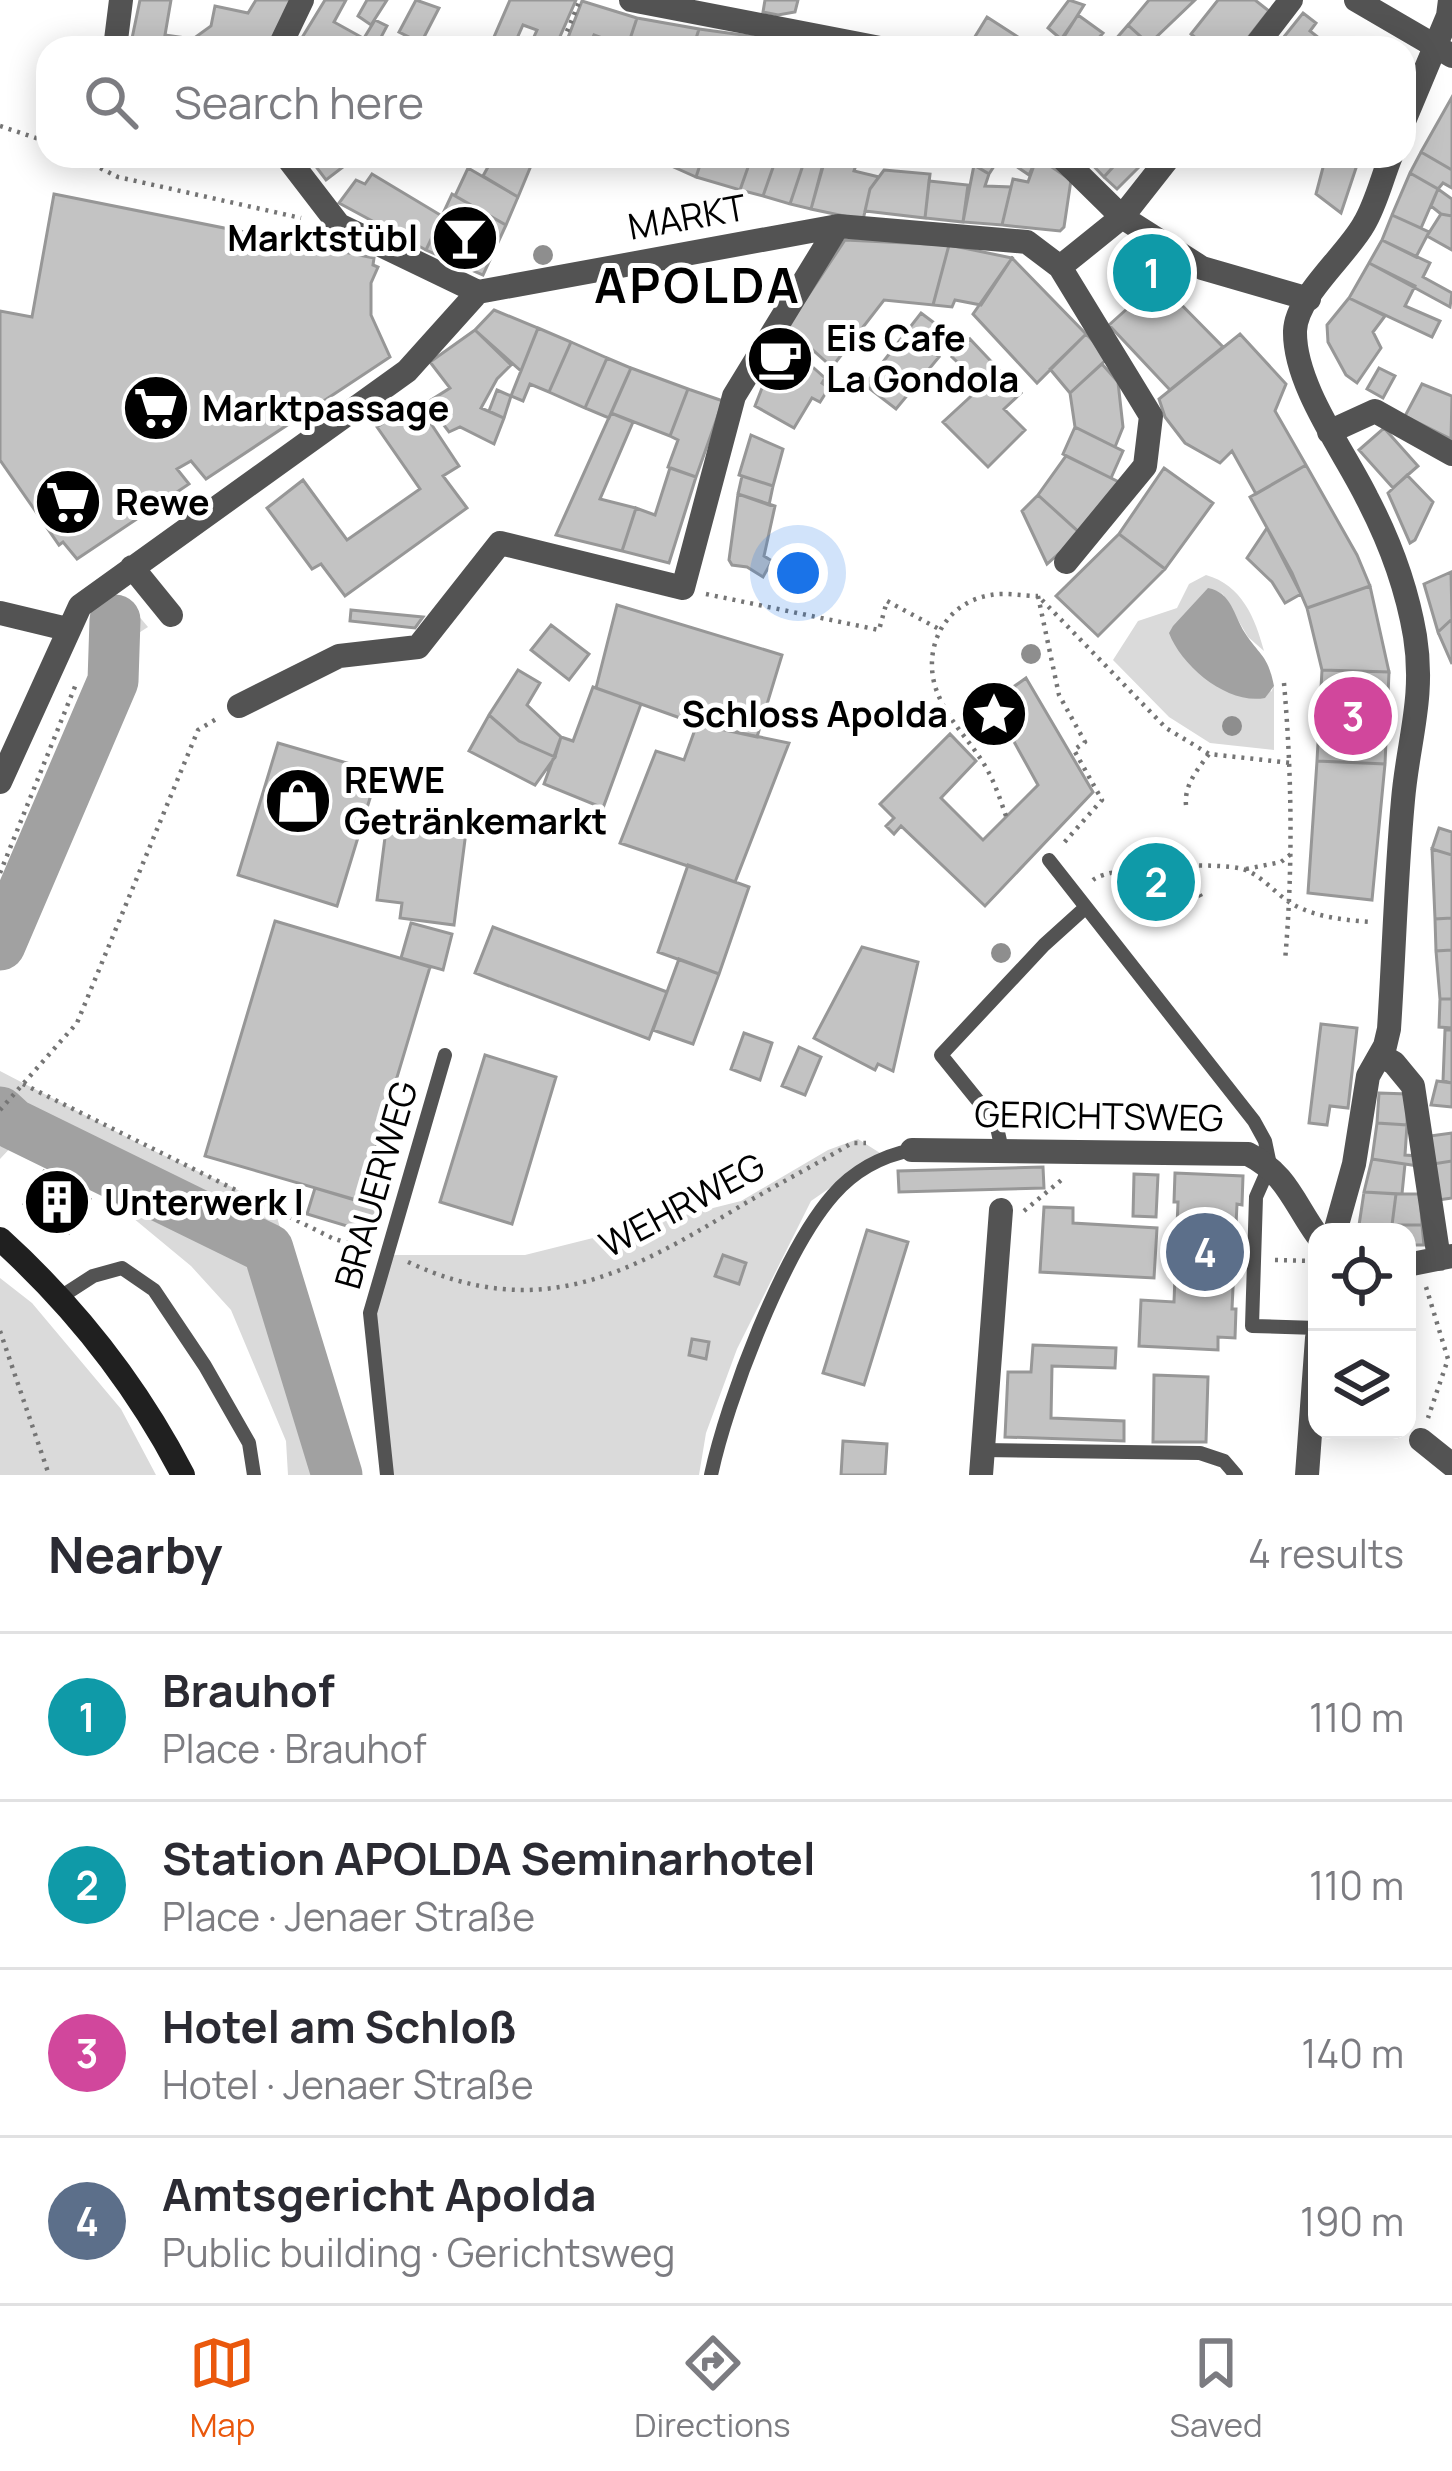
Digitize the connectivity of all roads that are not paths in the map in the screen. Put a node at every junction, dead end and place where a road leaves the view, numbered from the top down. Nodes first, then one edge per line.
1 (121, 0) edge
2 (302, 0) edge
3 (633, 0) edge
4 (1291, 0) edge
5 (1356, 0) edge
6 (1450, 0) edge
7 (116, 36) edge
8 (285, 36) edge
9 (818, 36) edge
10 (1263, 36) edge
11 (1415, 36) edge
12 (1416, 37) edge
13 (1443, 53) edge
14 (1416, 100) edge
15 (295, 168) edge
16 (1072, 168) edge
17 (1161, 168) edge
18 (1385, 168) edge
19 (1122, 217) junction
20 (838, 226) junction
21 (1060, 267) junction
22 (478, 292) junction
23 (1309, 299) junction
24 (1329, 432) junction
25 (1452, 454) edge
26 (1066, 562) dead end
27 (132, 567) junction
28 (0, 613) edge
29 (171, 615) dead end
30 (67, 629) junction
31 (239, 706) road end
32 (0, 782) edge
33 (1049, 860) road end
34 (1085, 908) junction
35 (1380, 1054) junction
36 (445, 1055) dead end
37 (1001, 1150) junction
38 (904, 1152) joint
39 (1270, 1166) junction
40 (1001, 1210) road end
41 (1324, 1223) edge
42 (1332, 1223) edge
43 (0, 1239) edge
44 (1429, 1261) edge
45 (59, 1298) junction
46 (1308, 1328) edge
47 (1310, 1439) edge
48 (1421, 1440) road end
49 (982, 1463) edge
50 (1452, 1465) edge
51 (182, 1475) edge
52 (254, 1475) edge
53 (387, 1475) edge
54 (711, 1475) edge
55 (1236, 1475) edge
56 (1307, 1475) edge

1 - 7 street
2 - 8 street
3 - 9 street
4 - 10 street
5 - 11 street
6 - 13 street
12 - 13 street
13 - 14 street
15 - 22 street
16 - 19 street
17 - 19 street
18 - 23 street
19 - 21 street
19 - 23 street
20 - 21 street, MARKT
20 - 22 street, MARKT
20 - 31 street
21 - 26 street
22 - 27 street
23 - 24 street
24 - 25 street
24 - 35 street
27 - 29 street
27 - 30 street
28 - 30 street
30 - 32 street
33 - 34 lane
34 - 37 lane
34 - 39 lane
35 - 42 street
35 - 44 street
36 - 53 lane, BRAUERWEG
37 - 38 street, GERICHTSWEG
37 - 39 street, GERICHTSWEG
38 - 54 lane
39 - 41 street, GERICHTSWEG
39 - 46 lane
40 - 49 street
43 - 45 main road
45 - 51 main road
45 - 52 lane
47 - 56 street
48 - 50 street
49 - 55 lane

